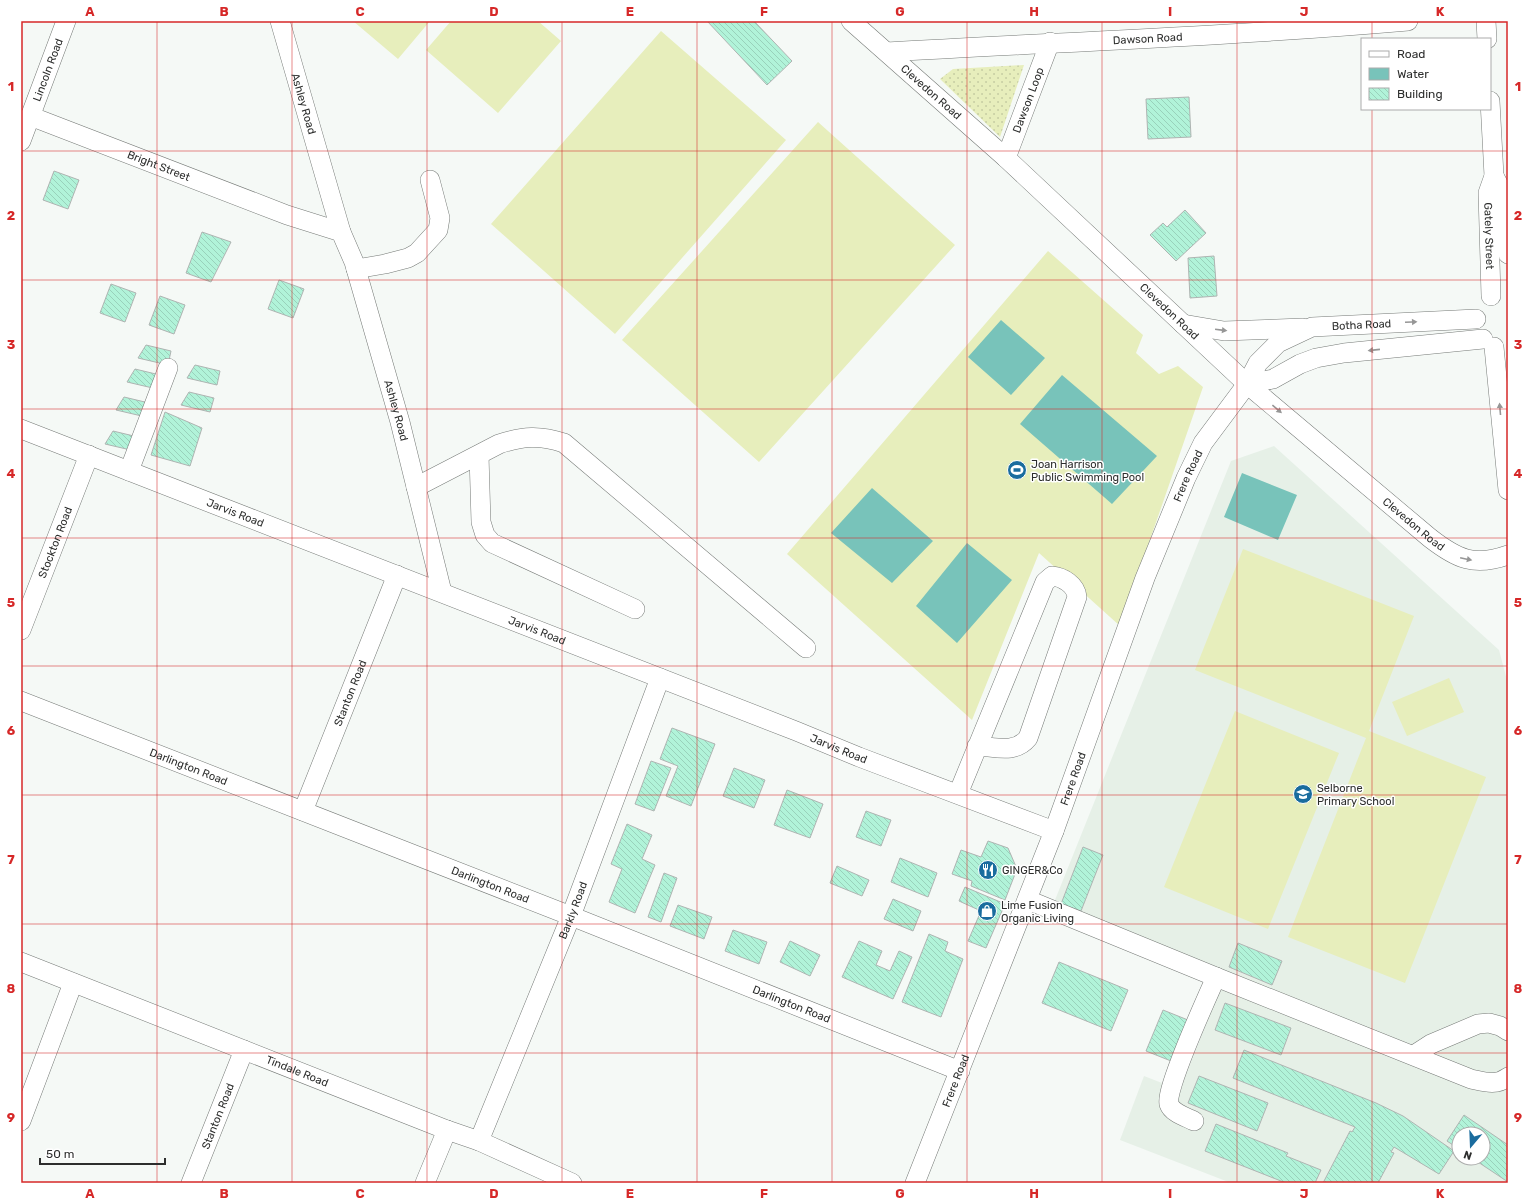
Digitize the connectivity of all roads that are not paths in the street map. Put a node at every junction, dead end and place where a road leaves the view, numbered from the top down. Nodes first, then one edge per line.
1 (66, 21) edge
2 (280, 21) edge
3 (851, 21) edge
4 (1402, 21) edge
5 (1486, 21) edge
6 (1202, 28) edge
7 (1487, 38) edge
8 (1050, 42) junction
9 (887, 52) junction
10 (1490, 110) edge
11 (30, 116) junction
12 (21, 140) edge
13 (1006, 158) junction
14 (1494, 176) junction
15 (430, 180) dead end
16 (341, 232) junction
17 (1508, 254) edge
18 (356, 269) junction
19 (1500, 295) edge
20 (1476, 319) junction
21 (1183, 324) junction
22 (1312, 327) junction
23 (1495, 344) edge
24 (1258, 363) joint
25 (168, 368) dead end
26 (1247, 384) junction
27 (21, 429) edge
28 (89, 455) junction
29 (479, 455) junction
30 (129, 470) junction
31 (416, 487) junction
32 (1508, 490) edge
33 (1508, 555) edge
34 (398, 575) junction
35 (442, 592) junction
36 (635, 609) dead end
37 (21, 630) edge
38 (806, 648) dead end
39 (660, 678) junction
40 (21, 701) edge
41 (977, 746) junction
42 (958, 794) junction
43 (303, 811) junction
44 (1054, 831) junction
45 (1028, 900) junction
46 (571, 916) junction
47 (21, 962) edge
48 (1216, 978) junction
49 (73, 983) junction
50 (1508, 1031) edge
51 (244, 1050) junction
52 (1414, 1056) junction
53 (960, 1071) junction
54 (1508, 1077) edge
55 (21, 1121) edge
56 (1194, 1121) dead end
57 (447, 1130) junction
58 (479, 1141) junction
59 (191, 1183) edge
60 (425, 1183) edge
61 (572, 1183) edge
62 (915, 1183) edge

1 - 11 street, Lincoln Road
2 - 16 street, Ashley Road
3 - 9 street, Clevedon Road
4 - 6 street, Dawson Road
5 - 7 street
6 - 8 street, Dawson Road
8 - 9 street, Dawson Road
8 - 13 street, Dawson Loop
9 - 13 street, Clevedon Road
10 - 14 street, Gately Street
11 - 12 street, Lincoln Road
11 - 16 street, Bright Street
13 - 21 street, Clevedon Road
14 - 17 street, Gately Street
14 - 19 street, Gately Street
15 - 18 street
16 - 18 street, Ashley Road
18 - 31 street, Ashley Road
19 - 20 street
22 -> 20 street, Botha Road
20 - 23 street
21 -> 22 street
21 - 26 street, Clevedon Road
22 - 24 street, Botha Road
23 -> 26 street
32 -> 23 street
24 - 26 street, Frere Road
25 - 30 street
26 -> 33 street, Clevedon Road
26 - 44 street, Frere Road
27 - 28 street, Jarvis Road
28 - 30 street, Jarvis Road
28 - 37 street, Stockton Road
29 - 31 street
29 - 36 street
29 - 38 street
30 - 34 street, Jarvis Road
31 - 35 street, Ashley Road
34 - 35 street, Jarvis Road
34 - 43 street, Stanton Road
35 - 39 street, Jarvis Road
39 - 42 street, Jarvis Road
39 - 46 street, Barkly Road
40 - 43 street, Darlington Road
41 - 41 street
41 - 42 street
42 - 44 street, Jarvis Road
43 - 46 street, Darlington Road
44 - 45 street, Frere Road
45 - 48 street
45 - 53 street, Frere Road
46 - 53 street, Darlington Road
46 - 58 street, Barkly Road
47 - 49 street, Tindale Road
48 - 52 street
48 - 56 street
49 - 51 street, Tindale Road
49 - 55 street
50 - 52 street
51 - 57 street, Tindale Road
51 - 59 street, Stanton Road
52 - 54 street
53 - 62 street, Frere Road
57 - 58 street, Tindale Road
57 - 60 street
58 - 61 street, Tindale Road

